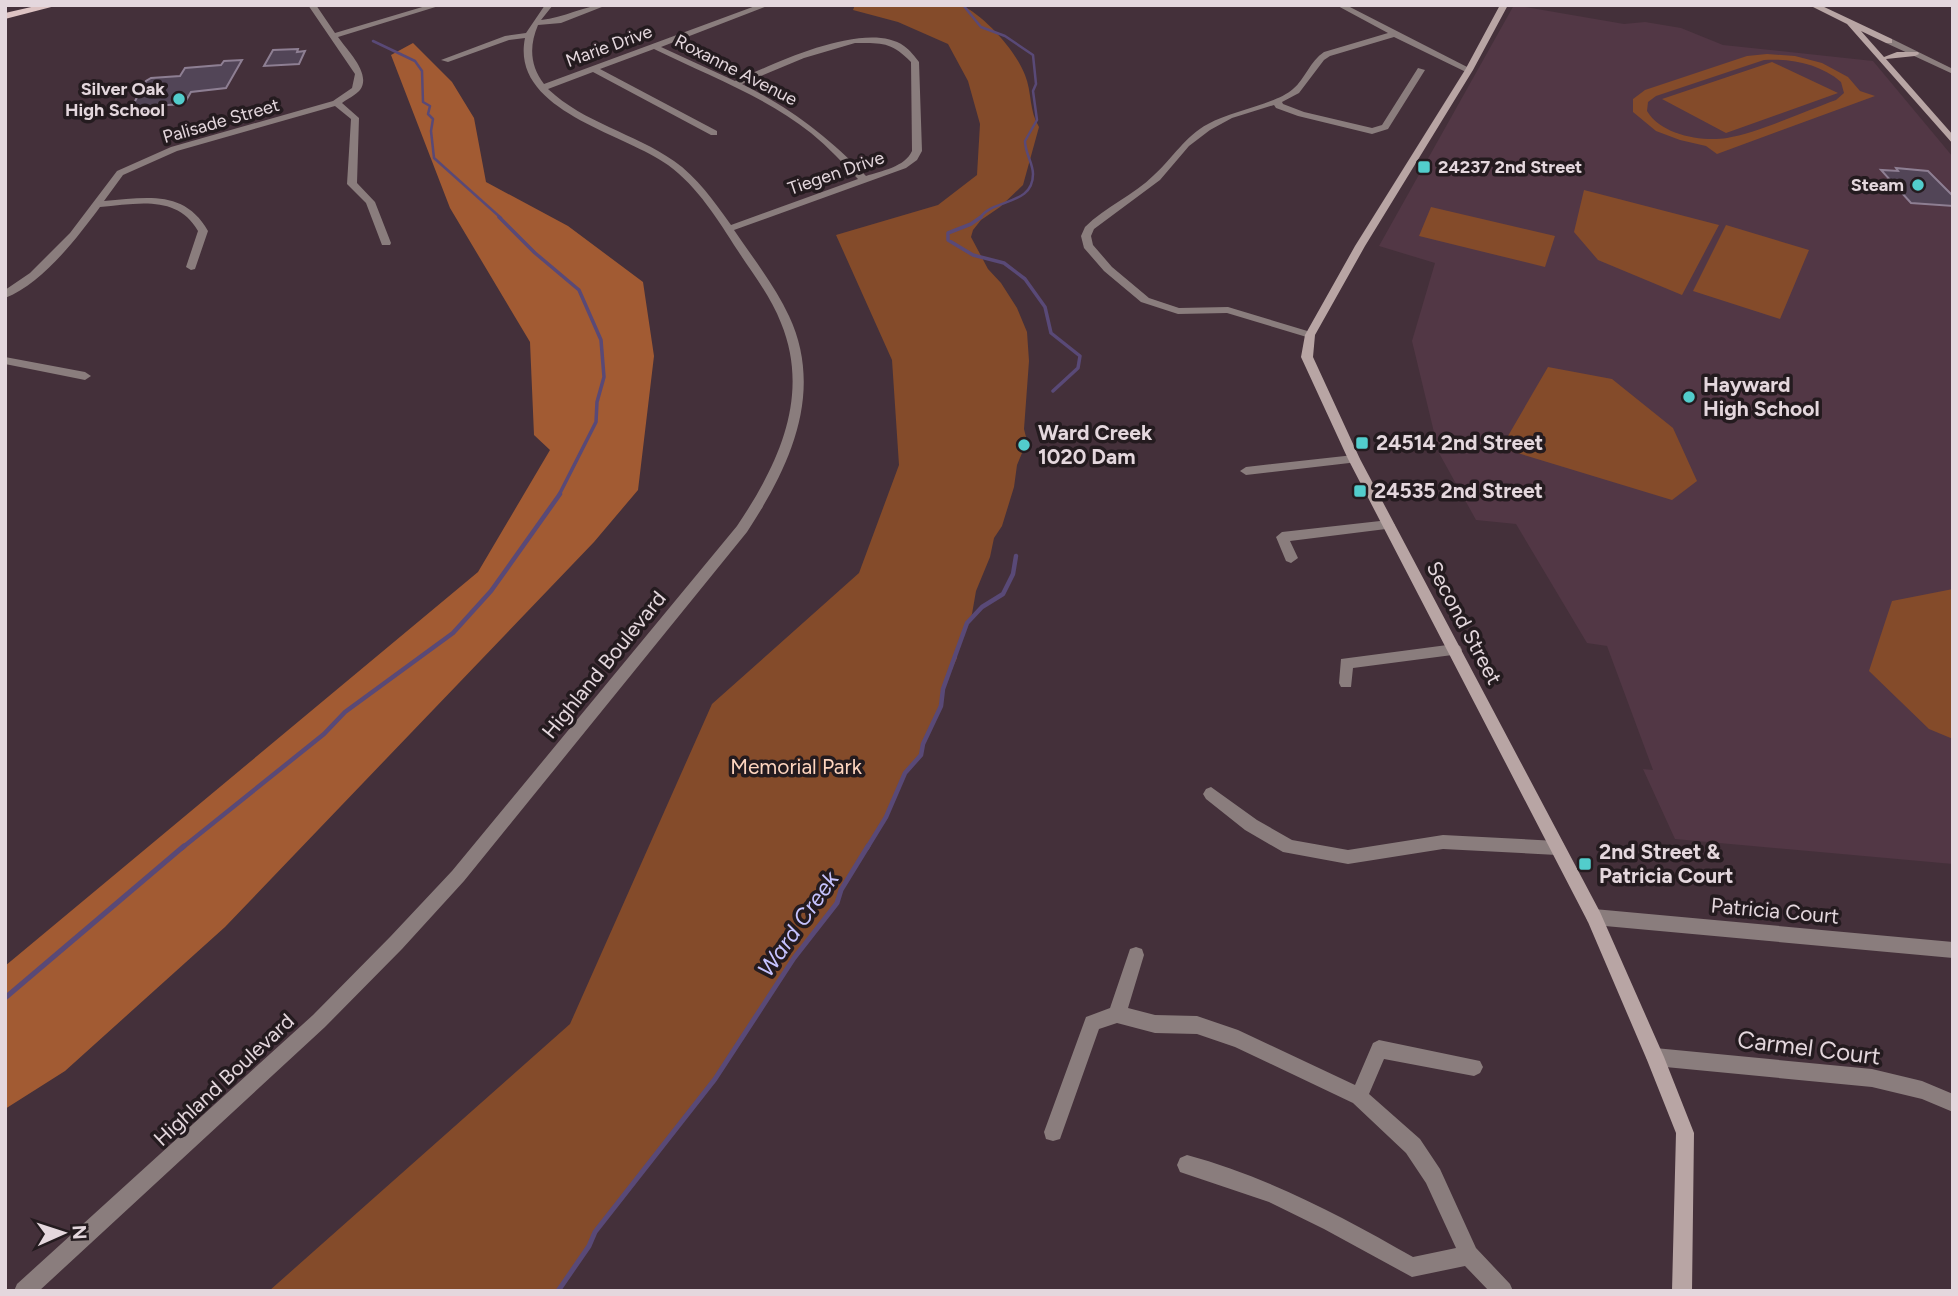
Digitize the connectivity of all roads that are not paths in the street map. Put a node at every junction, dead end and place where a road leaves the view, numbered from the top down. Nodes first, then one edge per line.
1 (54, 5) edge
2 (312, 5) edge
3 (438, 5) edge
4 (549, 5) edge
5 (603, 5) edge
6 (766, 5) edge
7 (1340, 5) edge
8 (1504, 5) edge
9 (1813, 5) edge
10 (5, 16) edge
11 (535, 23) junction
12 (1850, 23) junction
13 (1394, 34) junction
14 (529, 35) junction
15 (332, 36) junction
16 (1889, 41) junction
17 (1868, 45) junction
18 (654, 47) junction
19 (1915, 54) junction
20 (1887, 59) junction
21 (445, 60) dead end
22 (593, 69) junction
23 (1469, 69) junction
24 (1422, 70) dead end
25 (1953, 72) edge
26 (734, 84) junction
27 (542, 88) junction
28 (1277, 101) junction
29 (336, 103) junction
30 (714, 133) dead end
31 (1953, 141) edge
32 (864, 180) junction
33 (96, 204) junction
34 (728, 229) junction
35 (386, 243) dead end
36 (191, 267) dead end
37 (5, 295) edge
38 (1310, 335) junction
39 (5, 360) edge
40 (85, 376) dead end
41 (1354, 459) junction
42 (1246, 471) dead end
43 (1389, 525) junction
44 (1291, 558) dead end
45 (1455, 650) junction
46 (1346, 683) dead end
47 (1211, 794) dead end
48 (1557, 848) junction
49 (1594, 917) junction
50 (1953, 950) edge
51 (1136, 955) dead end
52 (1117, 1014) junction
53 (1655, 1057) junction
54 (1474, 1067) dead end
55 (1359, 1097) junction
56 (1953, 1103) edge
57 (1053, 1132) dead end
58 (1188, 1165) dead end
59 (1469, 1255) junction
60 (24, 1291) edge
61 (1503, 1291) edge
62 (1682, 1291) edge

1 - 10 main road
2 - 15 street, Palisade Street
3 - 15 street
4 - 11 street, Highland Boulevard
5 - 11 street
6 - 18 street, Marie Drive
7 - 13 street
8 - 23 street
9 - 12 street
11 - 14 street, Highland Boulevard
12 - 16 street
12 - 17 street
13 - 23 street
13 - 28 street
14 - 21 street
14 - 27 street, Highland Boulevard
15 - 29 street, Palisade Street
16 - 17 street
16 - 19 street
16 - 20 street
17 - 20 street
18 - 22 street, Marie Drive
18 - 26 street, Roxanne Avenue
19 - 20 street
19 - 25 street
20 - 31 street
22 - 27 street, Marie Drive
22 - 30 street
23 - 38 street
24 - 28 street
26 - 32 street, Roxanne Avenue
26 - 32 street, Tiegen Drive
27 - 34 street, Highland Boulevard
28 - 38 street
29 - 33 street, Palisade Street
29 - 35 street
32 - 34 street, Tiegen Drive
33 - 36 street
33 - 37 street, Palisade Street
34 - 60 street, Highland Boulevard
38 - 41 street, Second Street
39 - 40 street
41 - 42 street
41 - 43 street, Second Street
43 - 44 street
43 - 45 street, Second Street
45 - 46 street
45 - 48 street, Second Street
47 - 48 street
48 - 49 street, Second Street
49 - 50 street, Patricia Court
49 - 53 street, Second Street
51 - 52 street
52 - 55 street
52 - 57 street
53 - 56 street, Carmel Court
53 - 62 street, Second Street
54 - 55 street
55 - 59 street
58 - 59 street
59 - 61 street

